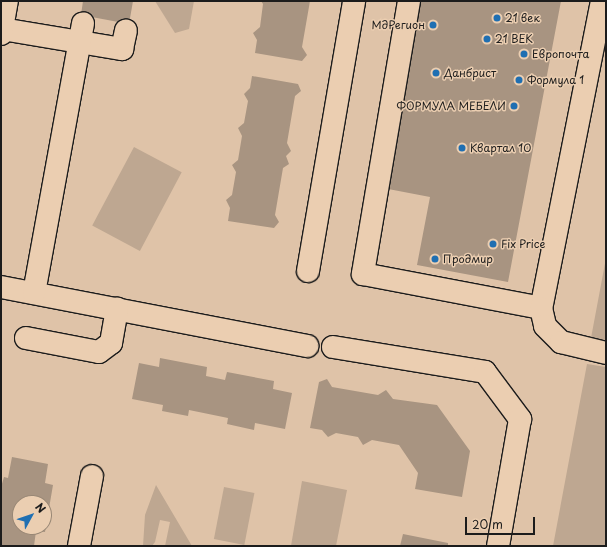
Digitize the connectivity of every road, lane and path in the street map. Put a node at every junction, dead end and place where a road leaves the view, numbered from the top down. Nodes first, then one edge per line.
1 (7, 1) edge
2 (354, 1) edge
3 (409, 1) edge
4 (602, 1) edge
5 (126, 30) dead end
6 (2, 31) edge
7 (81, 32) junction
8 (308, 271) dead end
9 (1, 287) edge
10 (34, 294) junction
11 (540, 308) junction
12 (117, 309) junction
13 (26, 338) dead end
14 (307, 346) dead end
15 (333, 347) dead end
16 (606, 353) edge
17 (92, 476) dead end
18 (79, 546) edge
19 (498, 546) edge

1 - 6 street
2 - 8 street
3 - 11 street
4 - 11 street
5 - 7 street
6 - 7 street
7 - 10 street
9 - 10 street
10 - 12 street
11 - 16 street
12 - 13 street
12 - 14 street
15 - 19 street
17 - 18 street

